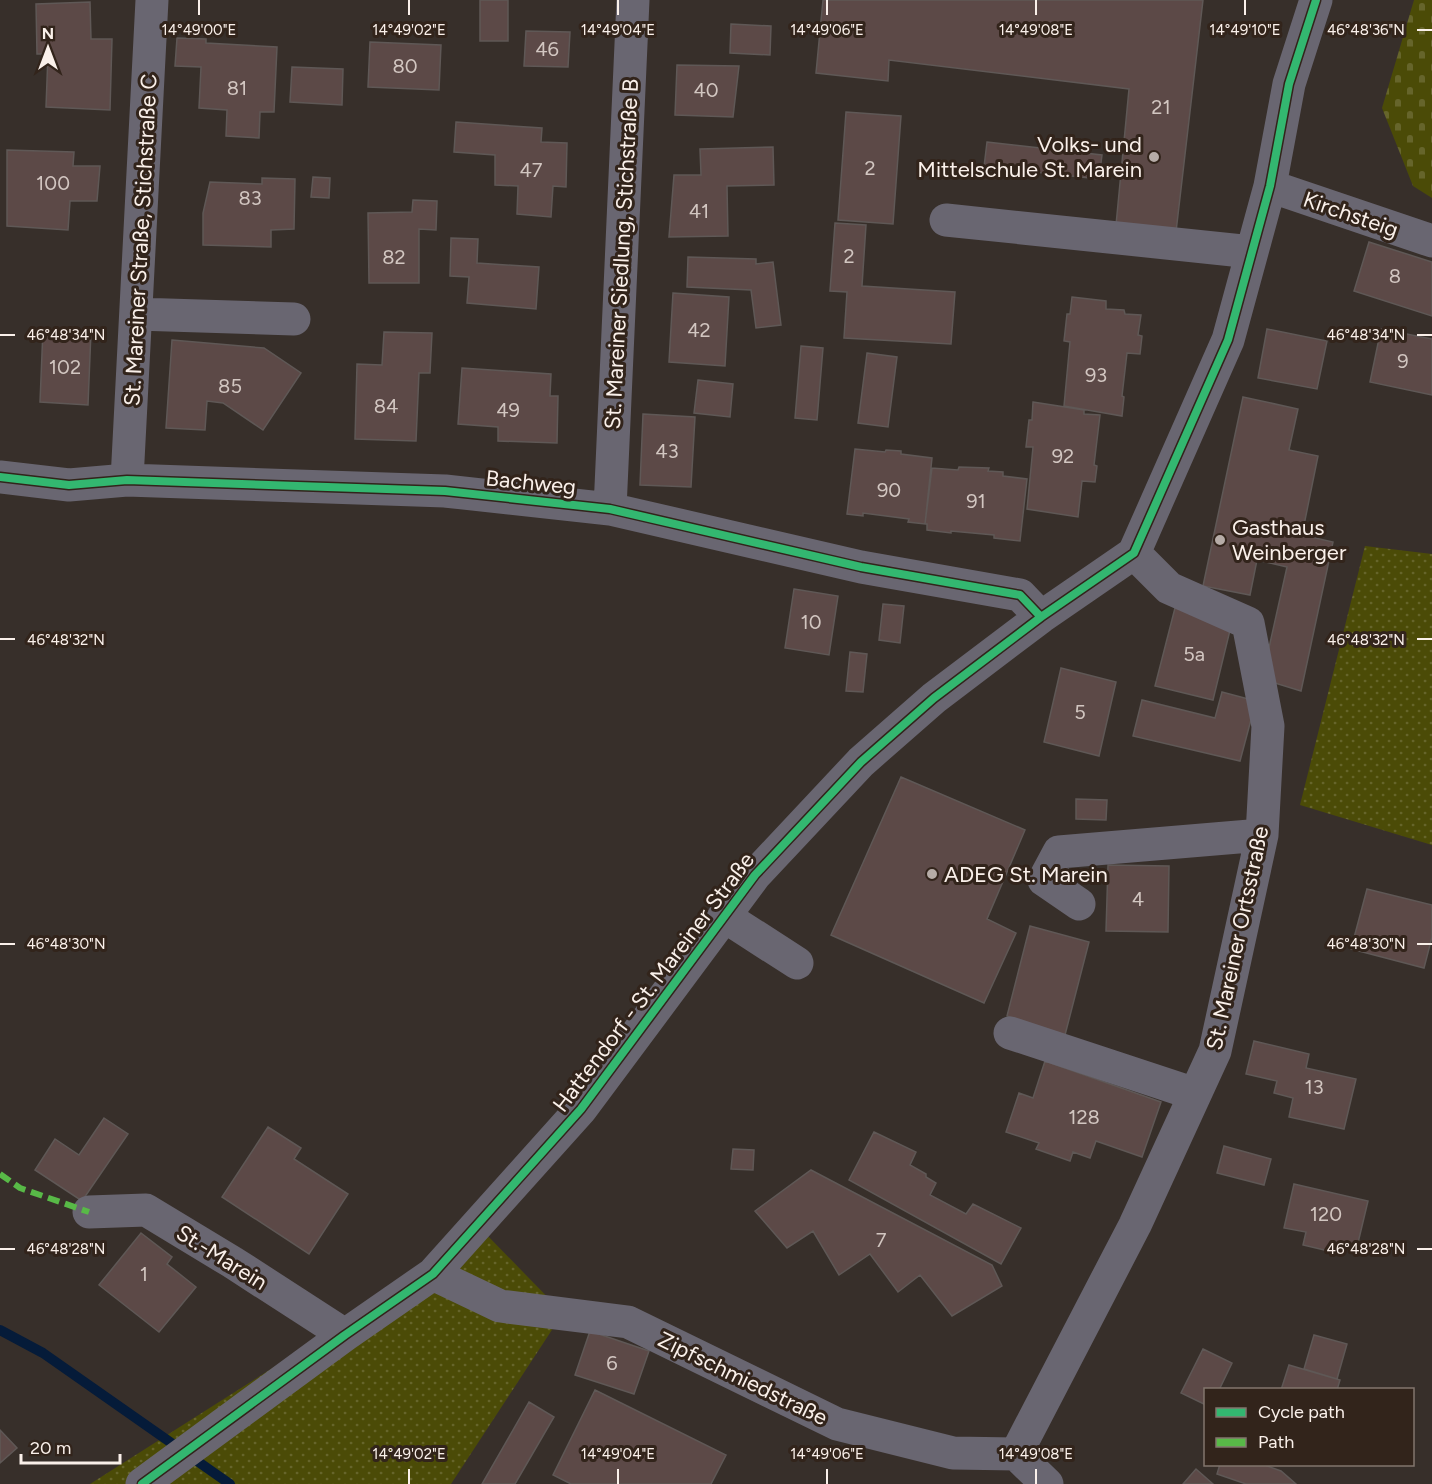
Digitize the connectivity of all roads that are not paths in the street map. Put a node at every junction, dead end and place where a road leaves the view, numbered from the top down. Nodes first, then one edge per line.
1 (152, 0) edge
2 (633, 0) edge
3 (1316, 0) edge
4 (1270, 186) junction
5 (946, 220) dead end
6 (1432, 241) edge
7 (1252, 252) junction
8 (136, 314) junction
9 (294, 318) dead end
10 (0, 477) edge
11 (127, 480) junction
12 (610, 509) junction
13 (1134, 553) junction
14 (1041, 617) junction
15 (1262, 835) junction
16 (1079, 904) dead end
17 (724, 916) junction
18 (797, 963) dead end
19 (1010, 1033) dead end
20 (1195, 1094) junction
21 (89, 1212) dead end
22 (433, 1274) junction
23 (345, 1335) junction
24 (1016, 1454) junction
25 (151, 1478) edge
26 (1047, 1484) edge

1 - 8 street, St. Mareiner Straße, Stichstraße C
2 - 12 street, St. Mareiner Siedlung, Stichstraße B
3 - 4 street
4 - 6 street, Kirchsteig
4 - 7 street
5 - 7 street
7 - 13 street
8 - 9 street
8 - 11 street, St. Mareiner Straße, Stichstraße C
10 - 11 street, Bachweg
11 - 12 street, Bachweg
12 - 14 street, Bachweg
13 - 14 street, Hattendorf - St. Mareiner Straße
13 - 15 street, St. Mareiner Ortsstraße
14 - 17 street, Hattendorf - St. Mareiner Straße
15 - 16 street
15 - 20 street, St. Mareiner Ortsstraße
17 - 18 street
17 - 22 street, Hattendorf - St. Mareiner Straße
19 - 20 street
20 - 24 street, St. Mareiner Ortsstraße
21 - 23 street, St.-Marein
22 - 23 street, Hattendorf - St. Mareiner Straße
22 - 24 street, Zipfschmiedstraße
23 - 25 street, Hattendorf - St. Mareiner Straße
24 - 26 street

